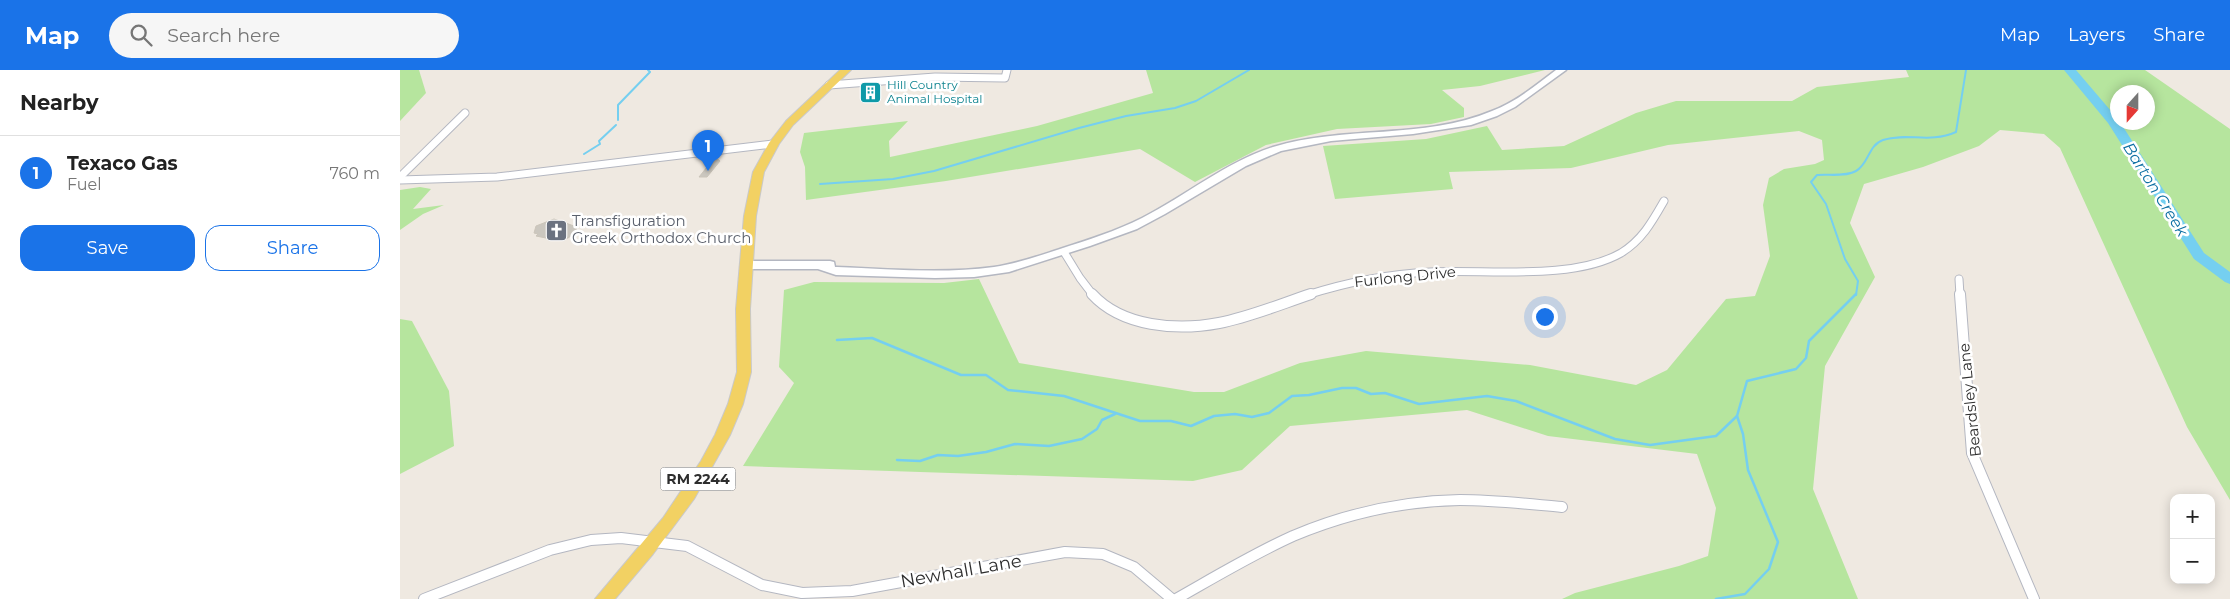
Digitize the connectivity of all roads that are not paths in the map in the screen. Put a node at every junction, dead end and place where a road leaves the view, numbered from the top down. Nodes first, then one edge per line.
1 (846, 70) edge
2 (1007, 70) edge
3 (1562, 70) edge
4 (829, 85) junction
5 (465, 113) dead end
6 (773, 144) junction
7 (455, 177) joint
8 (400, 179) edge
9 (1664, 201) dead end
10 (1064, 252) junction
11 (747, 265) junction
12 (1959, 279) dead end
13 (1562, 508) dead end
14 (656, 541) junction
15 (424, 599) edge
16 (604, 599) edge
17 (1174, 599) edge
18 (2034, 599) edge

1 - 4 main road, RM 2244
2 - 4 street
3 - 10 street
4 - 6 main road, RM 2244
5 - 8 street
6 - 7 street
6 - 11 main road, RM 2244
7 - 8 street
9 - 10 street, Furlong Drive
10 - 11 street
11 - 14 main road, RM 2244
12 - 18 street, Beardsley Lane
13 - 17 street
14 - 15 street
14 - 16 main road, RM 2244
14 - 17 street, Newhall Lane

